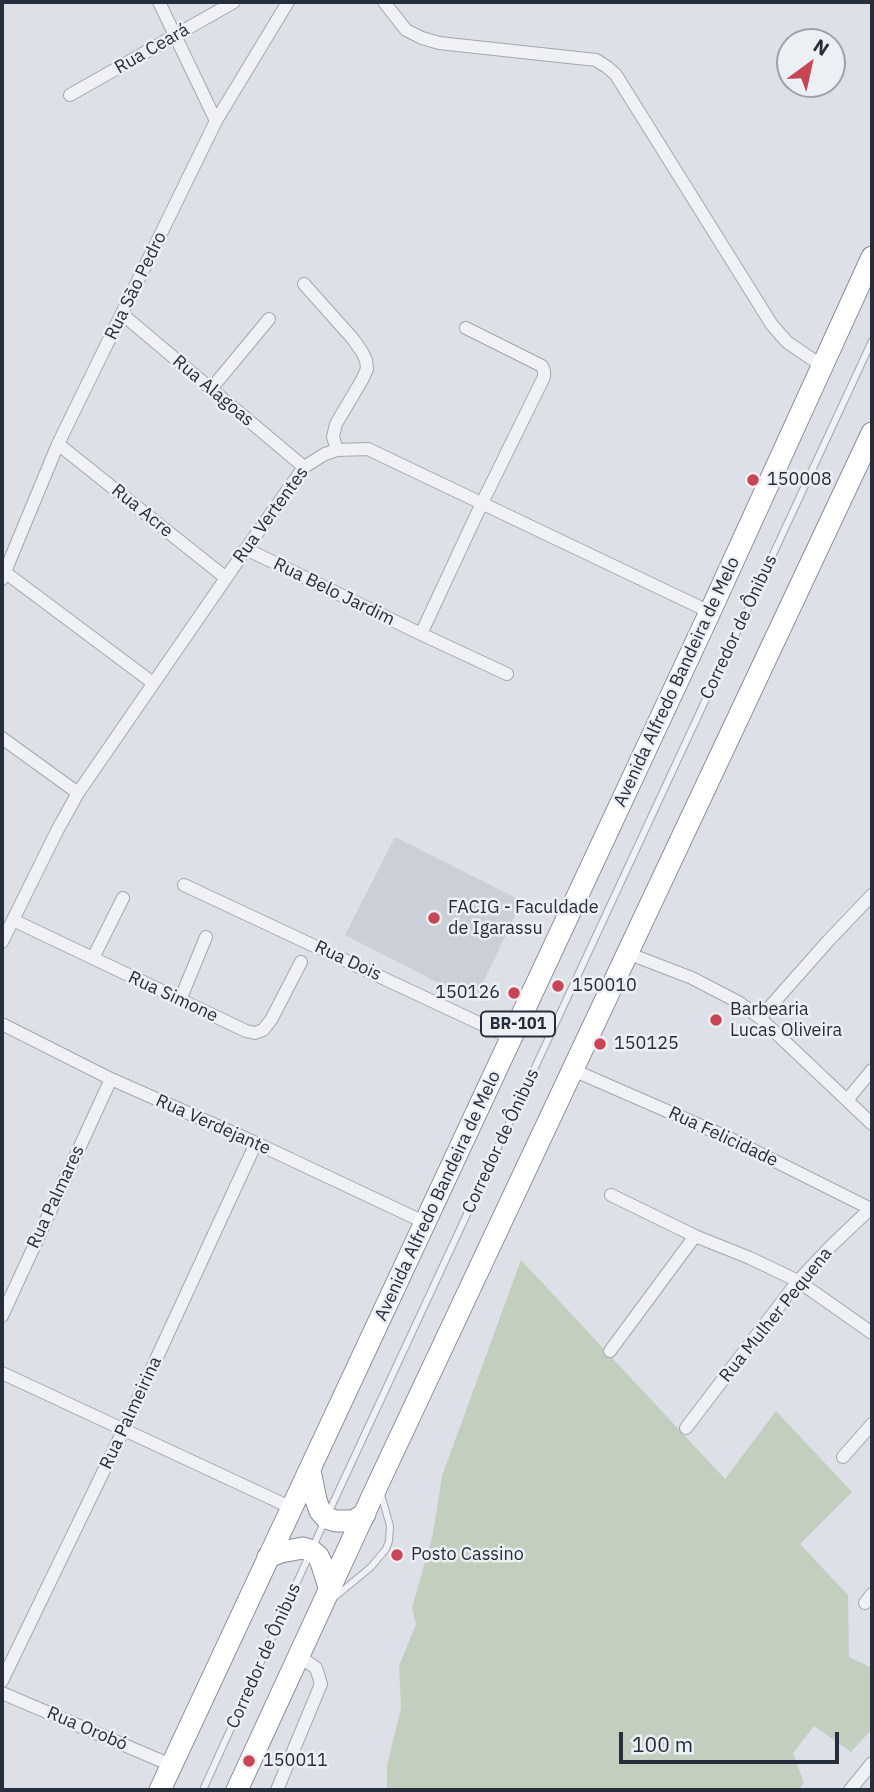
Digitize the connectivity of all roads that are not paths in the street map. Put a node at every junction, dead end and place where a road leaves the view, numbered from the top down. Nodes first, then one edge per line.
1 (159, 2) edge
2 (233, 2) edge
3 (288, 2) edge
4 (384, 2) edge
5 (175, 37) junction
6 (70, 96) dead end
7 (216, 121) junction
8 (872, 257) edge
9 (304, 284) dead end
10 (122, 314) junction
11 (269, 318) dead end
12 (466, 328) dead end
13 (872, 341) edge
14 (822, 366) junction
15 (211, 389) junction
16 (872, 436) edge
17 (58, 444) junction
18 (337, 450) junction
19 (304, 467) junction
20 (482, 503) junction
21 (246, 549) junction
22 (3, 574) edge
23 (226, 578) junction
24 (710, 612) junction
25 (421, 634) junction
26 (507, 674) dead end
27 (153, 684) junction
28 (2, 738) edge
29 (78, 793) junction
30 (184, 885) dead end
31 (872, 895) edge
32 (122, 898) dead end
33 (13, 920) junction
34 (206, 937) dead end
35 (2, 942) edge
36 (627, 953) junction
37 (93, 958) junction
38 (301, 962) dead end
39 (180, 1000) junction
40 (760, 1018) junction
41 (2, 1024) edge
42 (512, 1038) junction
43 (573, 1070) junction
44 (872, 1070) edge
45 (111, 1079) junction
46 (847, 1100) junction
47 (872, 1124) edge
48 (256, 1143) junction
49 (611, 1195) dead end
50 (871, 1208) edge
51 (426, 1223) junction
52 (695, 1236) junction
53 (798, 1281) junction
54 (2, 1316) edge
55 (872, 1333) edge
56 (610, 1351) dead end
57 (2, 1373) edge
58 (872, 1424) edge
59 (686, 1428) dead end
60 (123, 1431) junction
61 (843, 1457) dead end
62 (310, 1471) junction
63 (378, 1484) junction
64 (292, 1508) junction
65 (365, 1514) junction
66 (326, 1518) junction
67 (312, 1551) junction
68 (268, 1557) junction
69 (326, 1598) junction
70 (299, 1656) junction
71 (2, 1681) edge
72 (2, 1693) edge
73 (872, 1763) edge
74 (172, 1765) junction
75 (160, 1790) edge
76 (203, 1790) edge
77 (237, 1790) edge
78 (277, 1790) edge
79 (850, 1790) edge

1 - 5 street
2 - 5 street, Rua Ceará
3 - 7 street, Rua São Pedro
4 - 14 street
5 - 6 street, Rua Ceará
5 - 7 street
7 - 10 street, Rua São Pedro
8 - 14 highway, Avenida Alfredo Bandeira de Melo / BR-101
9 - 18 street
10 - 15 street, Rua Alagoas
10 - 17 street, Rua São Pedro
11 - 15 street
12 - 20 street
13 - 66 lane, Corredor de Ônibus
14 - 24 highway, Avenida Alfredo Bandeira de Melo / BR-101
15 - 19 street, Rua Alagoas
16 - 36 highway
17 - 22 street, Rua São Pedro
17 - 23 street, Rua Acre
18 - 19 street, Rua Vertentes
18 - 20 street, Rua Vertentes
19 - 21 street, Rua Vertentes
20 - 24 street, Rua Vertentes
20 - 25 street
21 - 23 street, Rua Vertentes
21 - 25 street, Rua Belo Jardim
22 - 27 street
23 - 27 street, Rua Vertentes
24 - 42 highway, Avenida Alfredo Bandeira de Melo / BR-101
25 - 26 street, Rua Belo Jardim
27 - 29 street, Rua Vertentes
28 - 29 street
29 - 33 street, Rua Vertentes
30 - 42 street, Rua Dois
31 - 40 street
32 - 37 street
33 - 35 street, Rua Vertentes
33 - 37 street, Rua Simone
34 - 39 street
36 - 40 street
36 - 43 highway
37 - 39 street, Rua Simone
38 - 39 street, Rua Simone
40 - 46 street
41 - 45 street, Rua Verdejante
42 - 51 highway, Avenida Alfredo Bandeira de Melo / BR-101
43 - 50 street, Rua Felicidade
43 - 63 highway
44 - 46 street
45 - 48 street, Rua Verdejante
45 - 54 street, Rua Palmares
46 - 47 street
48 - 51 street, Rua Verdejante
48 - 60 street, Rua Palmeirina
49 - 52 street
50 - 53 street, Rua Mulher Pequena
51 - 62 highway, Avenida Alfredo Bandeira de Melo / BR-101
52 - 53 street
52 - 56 street
53 - 55 street
53 - 59 street, Rua Mulher Pequena
57 - 60 street
58 - 61 street
60 - 64 street
60 - 71 street, Rua Palmeirina
62 - 64 highway, Avenida Alfredo Bandeira de Melo / BR-101
62 - 66 highway
63 - 65 highway
63 - 69 lane
64 - 68 highway, Avenida Alfredo Bandeira de Melo / BR-101
65 - 66 highway
65 - 69 highway
66 - 67 lane, Corredor de Ônibus
67 - 68 highway
67 - 69 highway
67 - 76 lane, Corredor de Ônibus
68 - 74 highway, Avenida Alfredo Bandeira de Melo / BR-101
69 - 70 highway
70 - 77 highway
70 - 78 street
72 - 74 street, Rua Orobó
73 - 79 street
74 - 75 highway, Avenida Alfredo Bandeira de Melo / BR-101

